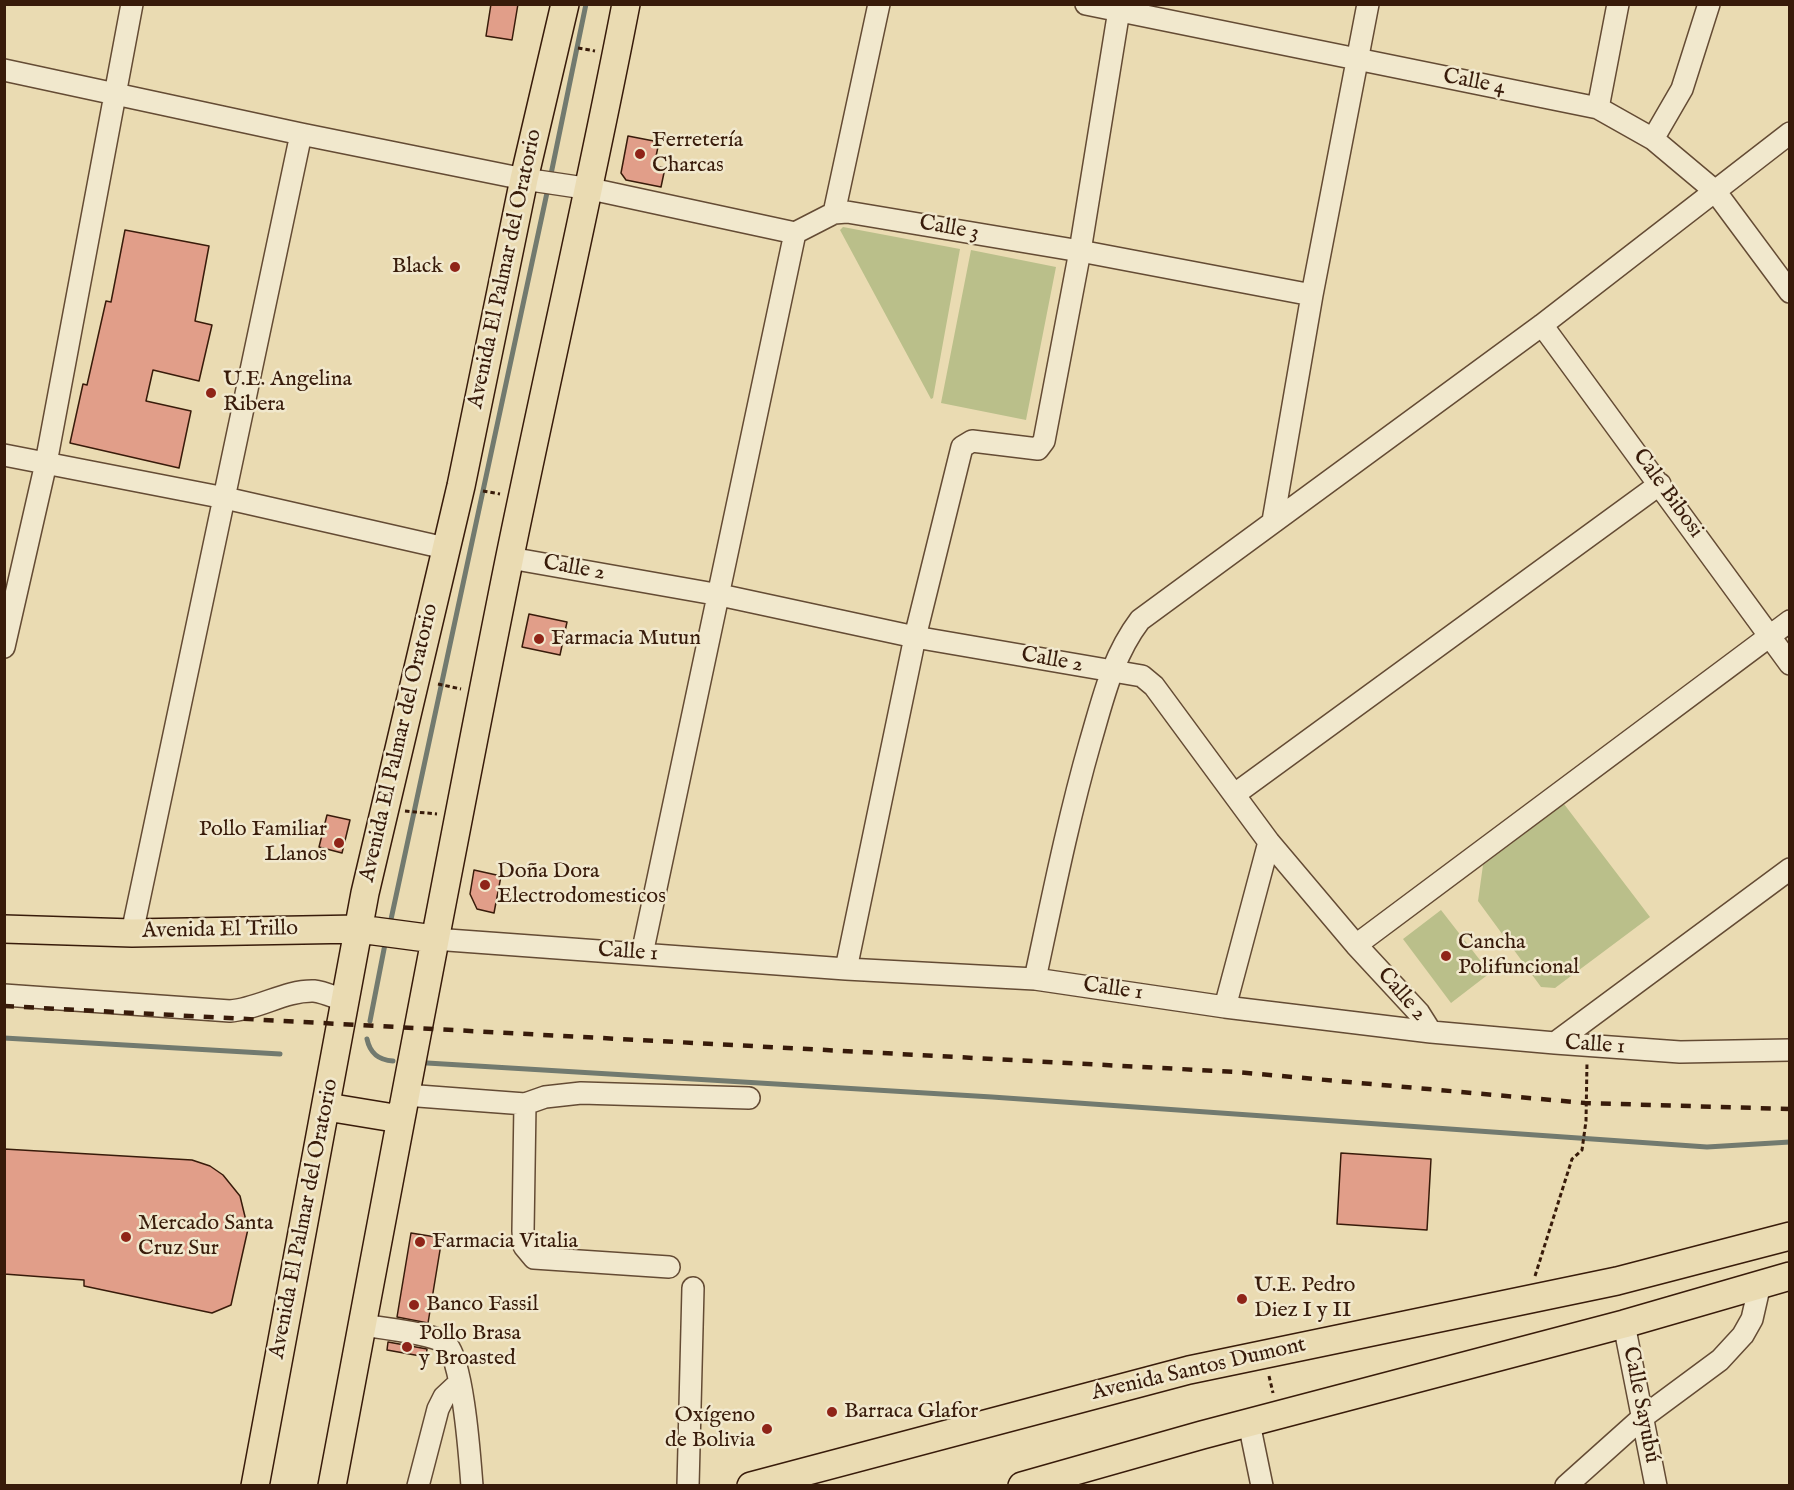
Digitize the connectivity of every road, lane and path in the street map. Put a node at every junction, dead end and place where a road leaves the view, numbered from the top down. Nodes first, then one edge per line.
1 (132, 4) edge
2 (565, 4) edge
3 (626, 4) edge
4 (879, 4) edge
5 (1086, 4) edge
6 (1368, 4) edge
7 (1618, 4) edge
8 (1709, 4) edge
9 (1119, 8) edge
10 (576, 48) dead end
11 (597, 52) dead end
12 (1357, 59) junction
13 (4, 70) edge
14 (115, 92) junction
15 (1598, 108) junction
16 (1790, 133) edge
17 (301, 134) junction
18 (1653, 139) junction
19 (531, 180) junction
20 (580, 187) junction
21 (1714, 191) junction
22 (834, 213) junction
23 (795, 233) junction
24 (1080, 251) junction
25 (1790, 292) edge
26 (1312, 296) junction
27 (1542, 326) junction
28 (4, 455) edge
29 (46, 463) junction
30 (1660, 484) junction
31 (482, 490) dead end
32 (502, 494) dead end
33 (225, 498) junction
34 (1273, 521) junction
35 (445, 548) junction
36 (510, 558) junction
37 (720, 595) junction
38 (1790, 621) edge
39 (1769, 636) junction
40 (915, 637) junction
41 (4, 647) edge
42 (1790, 664) edge
43 (1111, 671) junction
44 (429, 682) dead end
45 (455, 688) dead end
46 (1235, 795) junction
47 (400, 810) dead end
48 (426, 814) dead end
49 (1269, 842) junction
50 (1790, 869) edge
51 (4, 929) edge
52 (367, 930) junction
53 (132, 933) junction
54 (434, 939) junction
55 (1356, 945) junction
56 (642, 954) junction
57 (846, 969) junction
58 (1035, 979) junction
59 (4, 995) edge
60 (346, 1001) junction
61 (1226, 1006) junction
62 (1431, 1032) junction
63 (1556, 1043) junction
64 (1588, 1046) junction
65 (1790, 1050) edge
66 (749, 1098) dead end
67 (525, 1104) junction
68 (334, 1108) junction
69 (395, 1110) junction
70 (1790, 1236) edge
71 (669, 1267) dead end
72 (1790, 1276) edge
73 (1760, 1284) junction
74 (693, 1288) dead end
75 (1540, 1297) junction
76 (1624, 1324) junction
77 (362, 1325) junction
78 (1264, 1352) junction
79 (459, 1383) junction
80 (1278, 1415) junction
81 (1643, 1418) junction
82 (1249, 1423) junction
83 (1088, 1477) edge
84 (255, 1485) edge
85 (332, 1485) edge
86 (418, 1485) edge
87 (472, 1485) edge
88 (688, 1485) edge
89 (752, 1485) edge
90 (1022, 1485) edge
91 (1262, 1485) edge
92 (1566, 1485) edge
93 (1656, 1485) edge

1 - 14 street
2 - 19 main road, Avenida El Palmar del Oratorio
3 - 20 main road
4 - 22 street
5 - 9 street, Calle 4
6 - 12 street
7 - 15 street
8 - 18 street
9 - 12 street, Calle 4
9 - 24 street
10 - 11 path
12 - 15 street, Calle 4
12 - 26 street
13 - 14 street
14 - 17 street
14 - 29 street
15 - 18 street, Calle 4
16 - 21 street
17 - 19 street
17 - 33 street
18 - 21 street, Calle 4
19 - 20 street
19 - 35 main road, Avenida El Palmar del Oratorio
20 - 23 street
20 - 36 main road
21 - 25 street, Calle 4
21 - 27 street
22 - 23 street
22 - 24 street, Calle 3
23 - 37 street
24 - 26 street, Calle 3
24 - 40 street
26 - 34 street
27 - 30 street, Cale Bibosi
27 - 34 street
28 - 29 street
29 - 33 street
29 - 41 street
30 - 39 street, Cale Bibosi
30 - 46 street
31 - 32 path
33 - 35 street
33 - 53 street
34 - 43 street
35 - 52 main road, Avenida El Palmar del Oratorio
36 - 37 street, Calle 2
36 - 54 main road
37 - 40 street, Calle 2
37 - 56 street
38 - 39 street
39 - 42 street, Cale Bibosi
39 - 55 street
40 - 43 street, Calle 2
40 - 57 street
43 - 46 street, Calle 2
43 - 58 street
44 - 45 path
46 - 49 street, Calle 2
47 - 48 path
49 - 55 street, Calle 2
49 - 61 street
50 - 63 street
51 - 53 main road, Avenida El Trillo
52 - 53 main road, Avenida El Trillo
52 - 54 main road, Avenida El Trillo
52 - 60 main road, Avenida El Palmar del Oratorio
54 - 56 street, Calle 1
54 - 69 main road
55 - 62 street, Calle 2
56 - 57 street, Calle 1
57 - 58 street, Calle 1
58 - 61 street, Calle 1
59 - 60 street
60 - 68 main road, Avenida El Palmar del Oratorio
61 - 62 street, Calle 1
62 - 63 street, Calle 1
63 - 64 street, Calle 1
64 - 65 street, Calle 1
64 - 75 path
66 - 67 street
67 - 69 street
67 - 71 street
68 - 69 main road
68 - 84 main road, Avenida El Palmar del Oratorio
69 - 77 main road
70 - 75 main road, Avenida Santos Dumont
72 - 73 main road
73 - 76 main road
73 - 81 street
74 - 88 street
75 - 78 main road, Avenida Santos Dumont
76 - 80 main road
76 - 81 street, Calle Sayubú
77 - 79 street
77 - 85 main road
78 - 80 path
78 - 89 main road, Avenida Santos Dumont
79 - 86 street
79 - 87 street
80 - 82 main road
81 - 92 street
81 - 93 street, Calle Sayubú
82 - 83 main road
82 - 91 street
83 - 90 main road

